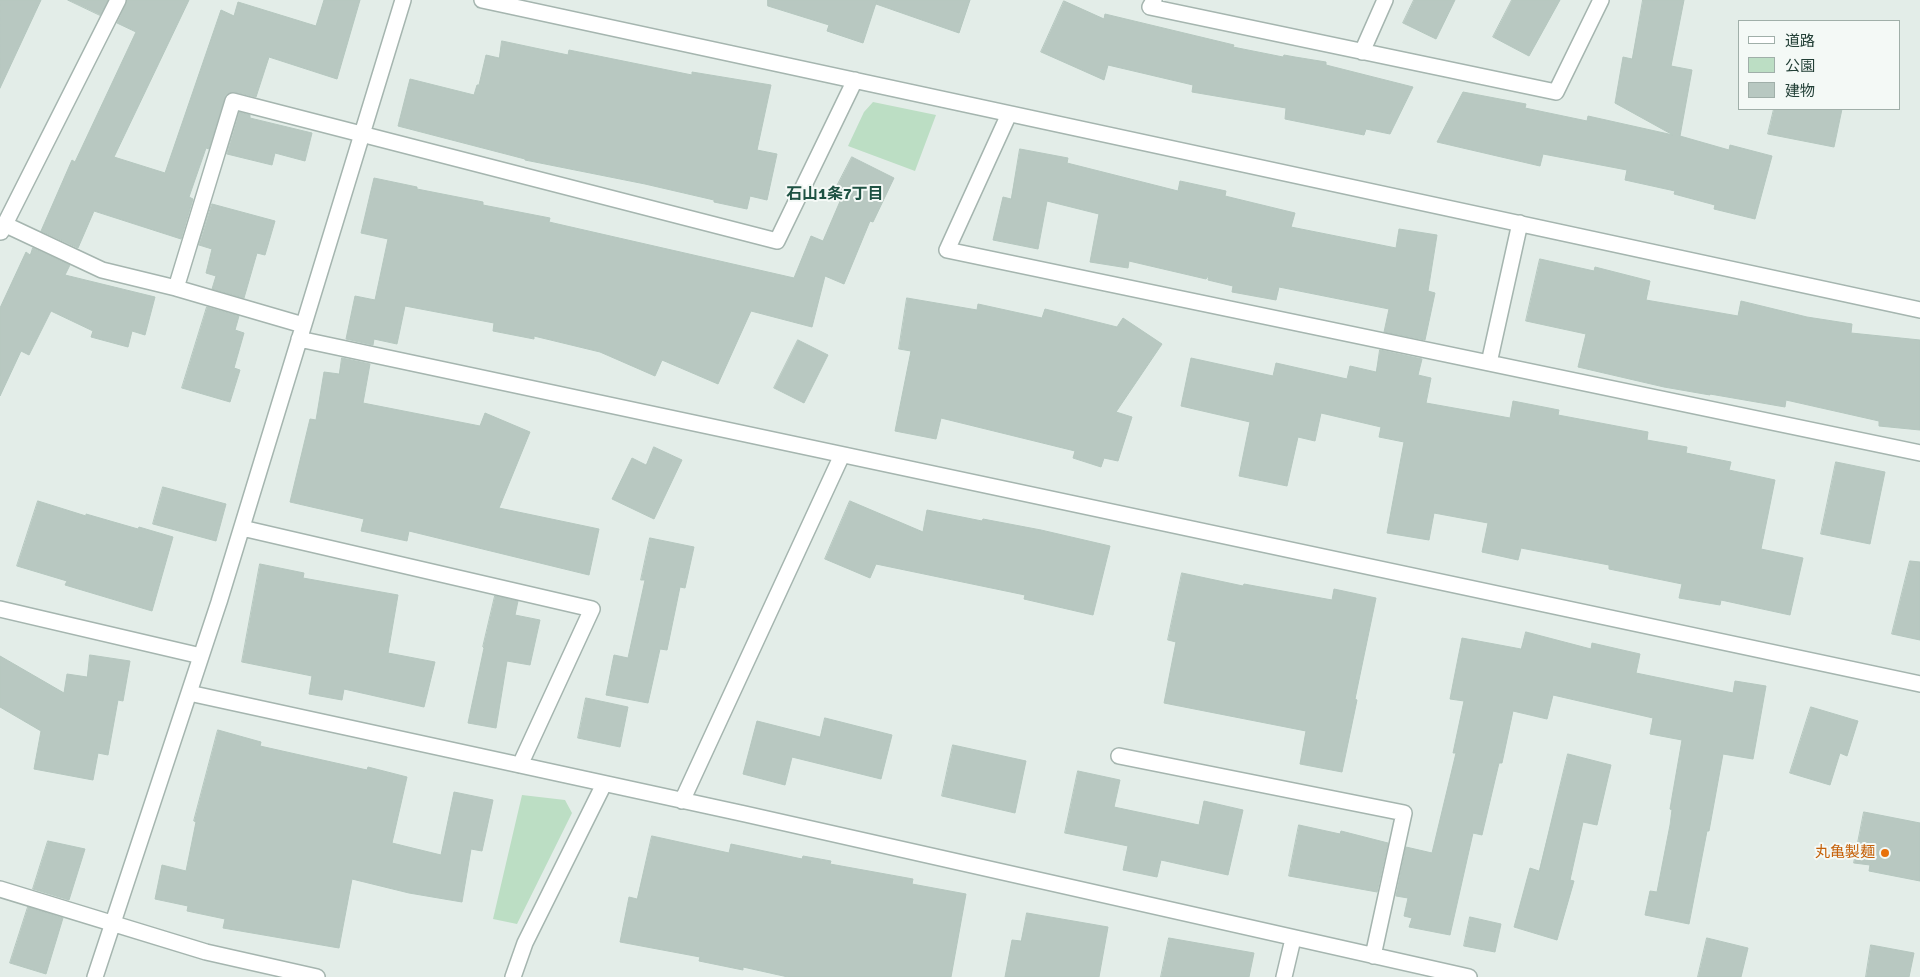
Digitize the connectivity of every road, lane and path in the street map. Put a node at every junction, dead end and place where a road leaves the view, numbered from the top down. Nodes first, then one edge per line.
1 (118, 0) edge
2 (403, 0) edge
3 (482, 0) edge
4 (1154, 0) edge
5 (1385, 0) edge
6 (1600, 0) edge
7 (1362, 52) junction
8 (855, 80) junction
9 (1009, 114) junction
10 (362, 135) junction
11 (1520, 223) junction
12 (2, 229) edge
13 (176, 288) junction
14 (1920, 310) edge
15 (301, 332) junction
16 (1490, 363) junction
17 (1920, 452) edge
18 (842, 455) junction
19 (242, 528) junction
20 (0, 608) edge
21 (201, 656) junction
22 (1920, 684) edge
23 (189, 693) junction
24 (1119, 756) dead end
25 (520, 766) junction
26 (604, 784) junction
27 (682, 801) junction
28 (0, 889) edge
29 (112, 923) junction
30 (1293, 939) junction
31 (1373, 956) junction
32 (95, 977) edge
33 (318, 977) edge
34 (513, 977) edge
35 (1284, 977) edge
36 (1469, 977) edge

1 - 12 street
2 - 10 street
3 - 8 street
4 - 7 street
5 - 7 street
6 - 7 street
8 - 9 street
8 - 10 street
9 - 11 street
9 - 16 street
10 - 13 street
10 - 15 street
11 - 14 street
11 - 16 street
12 - 13 street
13 - 15 street
15 - 18 street
15 - 19 street
16 - 17 street
18 - 22 street
18 - 27 street
19 - 21 street
19 - 25 street
20 - 21 street
21 - 23 street
23 - 25 street
23 - 29 street
24 - 31 street
25 - 26 street
26 - 27 street
26 - 34 street
27 - 30 street
28 - 29 street
29 - 32 street
29 - 33 street
30 - 31 street
30 - 35 street
31 - 36 street

